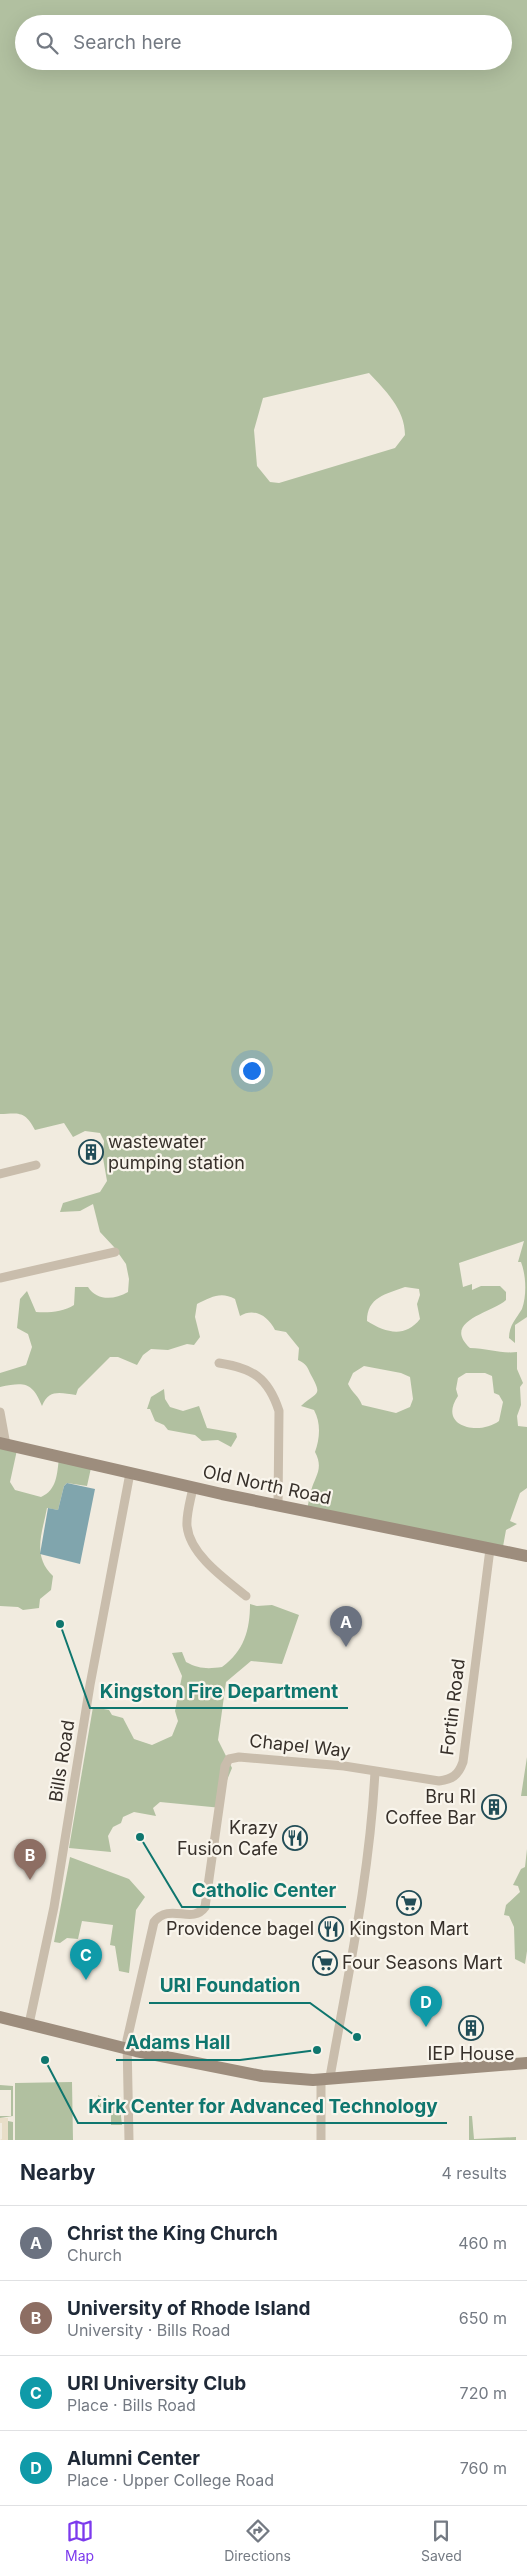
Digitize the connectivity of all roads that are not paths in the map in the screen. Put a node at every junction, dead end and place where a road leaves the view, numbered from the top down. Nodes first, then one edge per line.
1 (36, 1165) dead end
2 (0, 1174) edge
3 (115, 1252) dead end
4 (0, 1278) edge
5 (219, 1363) dead end
6 (0, 1412) edge
7 (3, 1444) edge
8 (130, 1473) junction
9 (193, 1487) junction
10 (278, 1506) junction
11 (490, 1549) junction
12 (527, 1556) edge
13 (246, 1596) dead end
14 (376, 1771) junction
15 (0, 2017) edge
16 (29, 2024) junction
17 (127, 2047) junction
18 (527, 2062) edge
19 (326, 2078) junction
20 (129, 2140) edge
21 (321, 2140) edge

1 - 2 street
3 - 4 street
5 - 10 street
6 - 7 street
7 - 8 street, Old North Road
8 - 9 street, Old North Road
8 - 16 street, Bills Road
9 - 10 street, Old North Road
9 - 13 street
10 - 11 street, Old North Road
11 - 12 street, Old North Road
11 - 14 street, Fortin Road
14 - 17 street, Chapel Way
14 - 19 street
15 - 16 street
16 - 17 street
17 - 19 street
17 - 20 street
18 - 19 street
19 - 21 street

